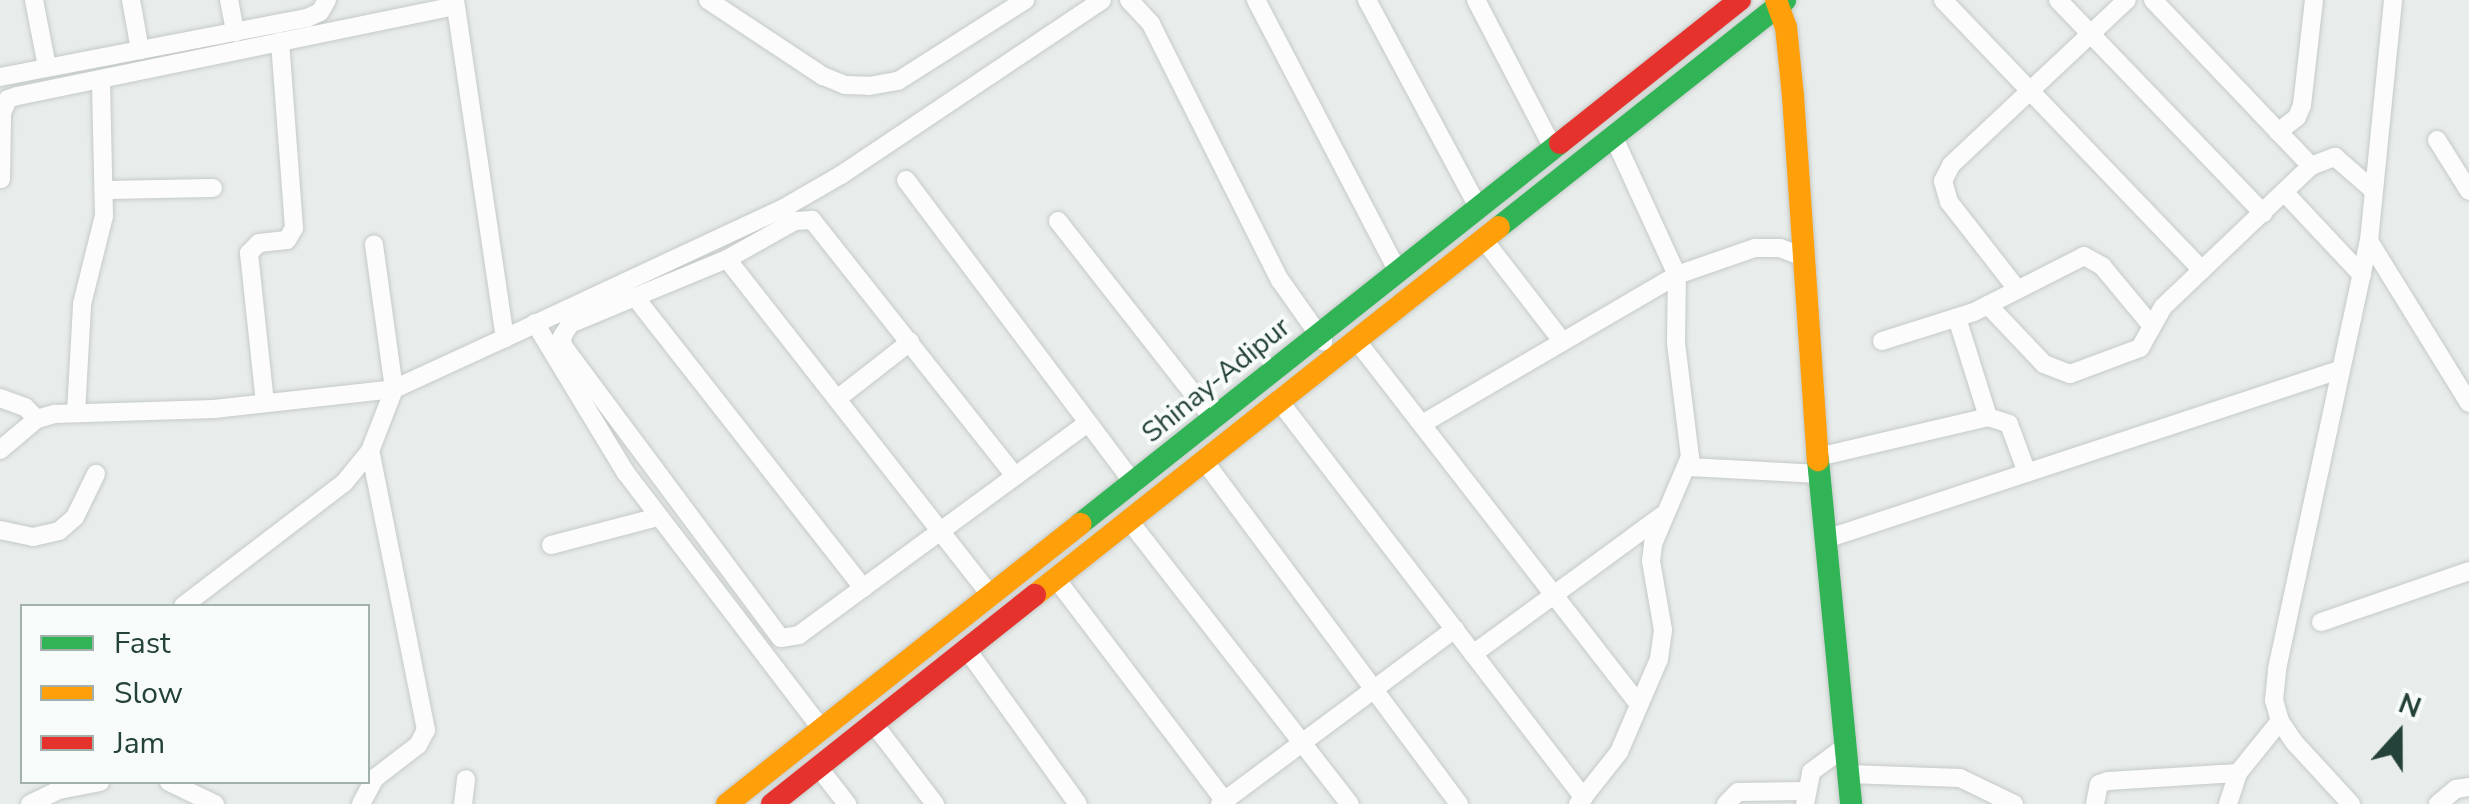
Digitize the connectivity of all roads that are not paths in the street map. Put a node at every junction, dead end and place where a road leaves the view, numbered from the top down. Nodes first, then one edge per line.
1 (34, 0) edge
2 (131, 0) edge
3 (229, 0) edge
4 (327, 0) edge
5 (708, 0) edge
6 (1025, 0) edge
7 (1102, 0) edge
8 (1129, 0) edge
9 (1256, 0) edge
10 (1367, 0) edge
11 (1476, 0) edge
12 (1740, 0) edge
13 (1943, 0) edge
14 (2058, 0) edge
15 (2127, 0) edge
16 (2153, 0) edge
17 (2314, 0) edge
18 (2392, 0) edge
19 (1780, 1) edge
20 (455, 3) edge
21 (234, 32) junction
22 (2091, 34) junction
23 (280, 42) junction
24 (140, 50) junction
25 (47, 68) junction
26 (0, 76) edge
27 (101, 79) junction
28 (2031, 90) junction
29 (2278, 132) junction
30 (1614, 138) junction
31 (2437, 140) dead end
32 (1554, 150) junction
33 (2311, 166) junction
34 (0, 178) edge
35 (906, 180) dead end
36 (213, 188) dead end
37 (105, 190) junction
38 (2372, 190) junction
39 (2469, 191) edge
40 (2284, 192) junction
41 (1479, 209) junction
42 (2263, 212) junction
43 (1058, 221) dead end
44 (1484, 240) junction
45 (2369, 241) junction
46 (374, 244) dead end
47 (1804, 257) junction
48 (727, 259) junction
49 (2202, 270) junction
50 (1398, 272) junction
51 (1677, 275) junction
52 (2362, 275) junction
53 (2016, 289) junction
54 (635, 297) junction
55 (1988, 305) junction
56 (1957, 318) junction
57 (536, 323) junction
58 (2152, 326) junction
59 (1318, 336) junction
60 (505, 338) junction
61 (1357, 340) junction
62 (1562, 341) junction
63 (1882, 341) dead end
64 (910, 342) junction
65 (1335, 357) junction
66 (2339, 370) junction
67 (2461, 374) edge
68 (394, 389) junction
69 (0, 398) edge
70 (837, 399) junction
71 (1280, 402) junction
72 (2469, 403) edge
73 (265, 404) junction
74 (76, 413) junction
75 (1988, 417) junction
76 (37, 419) junction
77 (1214, 420) junction
78 (1088, 424) junction
79 (1422, 424) junction
80 (0, 450) edge
81 (370, 451) junction
82 (1205, 462) junction
83 (1819, 466) junction
84 (1689, 467) junction
85 (2027, 473) junction
86 (96, 474) dead end
87 (1016, 476) junction
88 (1134, 484) junction
89 (1667, 512) junction
90 (658, 517) junction
91 (1131, 523) junction
92 (0, 530) edge
93 (940, 531) junction
94 (1826, 540) junction
95 (551, 545) dead end
96 (2469, 570) edge
97 (1058, 580) junction
98 (863, 588) junction
99 (1554, 595) junction
100 (992, 597) junction
101 (185, 604) edge
102 (2321, 622) dead end
103 (1454, 629) junction
104 (968, 651) junction
105 (1474, 654) junction
106 (1374, 689) junction
107 (1639, 705) junction
108 (2280, 721) junction
109 (874, 724) junction
110 (822, 729) junction
111 (1302, 743) junction
112 (1846, 746) junction
113 (819, 768) junction
114 (1848, 774) junction
115 (2238, 774) junction
116 (466, 779) dead end
117 (90, 784) edge
118 (173, 784) edge
119 (2469, 787) edge
120 (1806, 797) edge
121 (1581, 801) edge
122 (1224, 803) edge
123 (30, 804) edge
124 (216, 804) edge
125 (361, 804) edge
126 (464, 804) edge
127 (727, 804) edge
128 (772, 804) edge
129 (847, 804) edge
130 (935, 804) edge
131 (1078, 804) edge
132 (1350, 804) edge
133 (1459, 804) edge
134 (1726, 804) edge
135 (1851, 804) edge
136 (2014, 804) edge
137 (2095, 804) edge
138 (2228, 804) edge
139 (2350, 804) edge
140 (2438, 804) edge

1 - 25 street
2 - 24 street
3 - 21 street
4 - 21 street
5 - 6 street
7 - 57 street
8 - 59 street
9 - 50 street
10 - 41 street
11 - 32 street
12 - 32 main road, Shinay-Adipur
13 - 28 street
14 - 22 street
15 - 22 street
16 - 29 street
17 - 29 street
18 - 38 street
19 - 30 main road, Shinay-Adipur
19 - 47 main road
20 - 23 street
20 - 60 street
21 - 24 street
22 - 28 street
22 - 42 street
23 - 27 street
23 - 73 street
24 - 25 street
25 - 26 street
27 - 34 street
27 - 37 street
28 - 49 street
28 - 53 street
29 - 33 street
30 - 44 main road, Shinay-Adipur
30 - 51 street
31 - 39 street
32 - 41 main road, Shinay-Adipur
33 - 38 street
33 - 40 street
35 - 78 street
36 - 37 street
37 - 74 street
38 - 45 street
40 - 42 street
40 - 52 street
41 - 50 main road, Shinay-Adipur
42 - 49 street
43 - 77 street
44 - 61 main road, Shinay-Adipur
44 - 62 street
45 - 52 street
45 - 67 street
46 - 68 street
47 - 51 street
47 - 83 main road
48 - 54 street
48 - 64 street
48 - 70 street
49 - 58 street
50 - 59 main road, Shinay-Adipur
51 - 62 street
51 - 84 street
52 - 66 street
53 - 55 street
53 - 58 street
54 - 98 street
54 - 98 street
55 - 56 street
55 - 58 street
56 - 63 street
56 - 75 street
57 - 60 street
57 - 90 street
59 - 65 street
59 - 77 main road, Shinay-Adipur
60 - 68 street
61 - 65 main road, Shinay-Adipur
61 - 79 street
62 - 79 street
64 - 70 street
64 - 87 street
65 - 71 main road, Shinay-Adipur
66 - 85 street
66 - 108 street
67 - 72 street
68 - 73 street
68 - 81 street
69 - 76 street
70 - 93 street
71 - 82 main road, Shinay-Adipur
71 - 103 street
73 - 74 street
74 - 76 street
75 - 83 street
75 - 85 street
76 - 80 street
77 - 88 main road, Shinay-Adipur
78 - 87 street
78 - 88 street
79 - 99 street
81 - 101 street
81 - 125 street
82 - 91 main road, Shinay-Adipur
82 - 106 street
83 - 84 street
83 - 94 main road
84 - 89 street
85 - 94 street
86 - 92 street
87 - 93 street
88 - 100 main road, Shinay-Adipur
89 - 99 street
89 - 107 street
90 - 95 street
90 - 110 street
91 - 97 main road, Shinay-Adipur
91 - 111 street
93 - 98 street
93 - 100 street
94 - 112 main road
96 - 102 street
97 - 104 main road, Shinay-Adipur
97 - 122 street
99 - 105 street
99 - 107 street
100 - 110 main road, Shinay-Adipur
103 - 105 street
103 - 106 street
104 - 109 main road, Shinay-Adipur
104 - 131 street
105 - 121 street
106 - 111 street
106 - 133 street
107 - 121 street
108 - 115 street
108 - 139 street
109 - 113 main road, Shinay-Adipur
109 - 130 street
110 - 127 main road, Shinay-Adipur
111 - 122 street
111 - 132 street
112 - 114 main road
112 - 120 street
113 - 128 main road, Shinay-Adipur
113 - 129 street
114 - 135 main road
114 - 136 street
115 - 137 street
115 - 138 street
116 - 126 street
117 - 123 street
118 - 124 street
119 - 140 street
120 - 134 street

